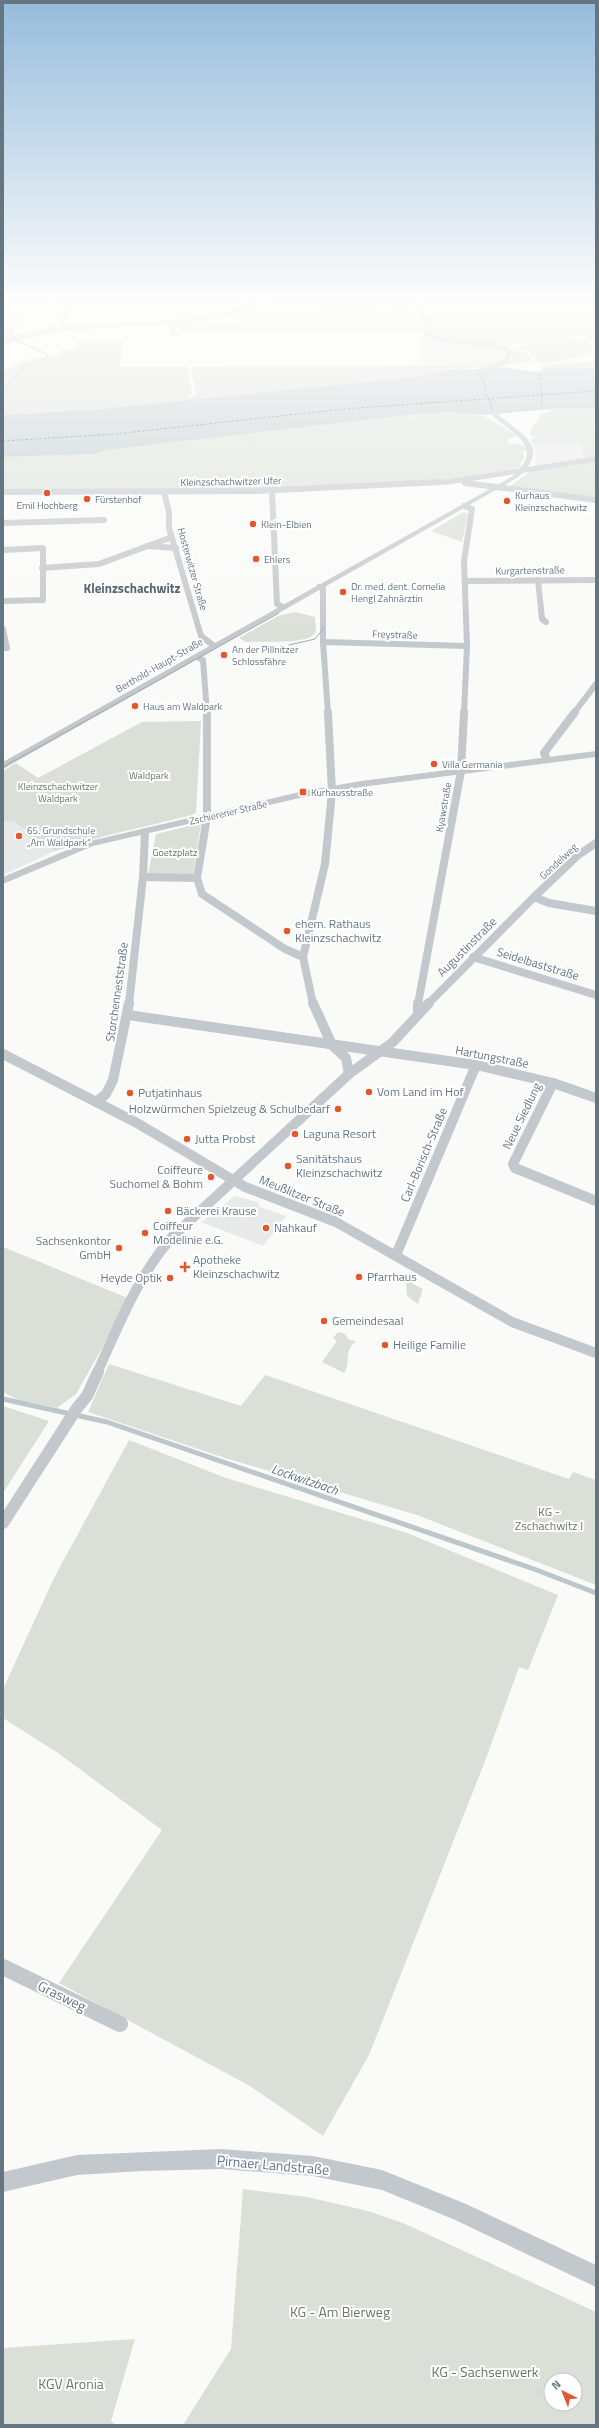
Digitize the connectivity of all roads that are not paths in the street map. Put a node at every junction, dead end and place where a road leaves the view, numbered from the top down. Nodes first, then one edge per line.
1 (495, 414) edge
2 (596, 459) edge
3 (526, 469) junction
4 (460, 481) junction
5 (496, 488) junction
6 (272, 490) junction
7 (3, 492) edge
8 (164, 492) junction
9 (596, 500) edge
10 (464, 506) junction
11 (104, 520) dead end
12 (3, 524) edge
13 (172, 537) junction
14 (145, 546) junction
15 (176, 548) junction
16 (3, 550) edge
17 (42, 568) junction
18 (538, 580) junction
19 (596, 580) edge
20 (465, 581) junction
21 (323, 586) junction
22 (3, 602) edge
23 (283, 607) junction
24 (546, 622) dead end
25 (3, 629) edge
26 (323, 642) junction
27 (214, 646) junction
28 (467, 646) junction
29 (5, 648) edge
30 (197, 657) junction
31 (596, 684) edge
32 (596, 754) edge
33 (547, 759) junction
34 (3, 766) edge
35 (461, 771) junction
36 (331, 789) junction
37 (207, 817) junction
38 (145, 832) junction
39 (596, 843) edge
40 (143, 877) junction
41 (197, 878) junction
42 (3, 881) edge
43 (534, 897) junction
44 (596, 911) edge
45 (303, 957) junction
46 (473, 957) junction
47 (596, 995) edge
48 (128, 1015) junction
49 (418, 1015) junction
50 (332, 1045) junction
51 (380, 1052) junction
52 (3, 1054) edge
53 (476, 1065) junction
54 (349, 1074) junction
55 (553, 1083) junction
56 (596, 1098) edge
57 (96, 1102) junction
58 (235, 1181) junction
59 (596, 1201) edge
60 (396, 1255) junction
61 (596, 1353) edge
62 (3, 1523) edge
63 (3, 1968) edge
64 (120, 2024) dead end
65 (3, 2182) edge
66 (596, 2276) edge

1 - 3 street
2 - 3 street, Kleinzschachwitzer Ufer
3 - 4 street, Kleinzschachwitzer Ufer
3 - 5 street, Berthold-Haupt-Straße
4 - 5 street, Kleinzschachwitzer Ufer
4 - 6 street, Kleinzschachwitzer Ufer
5 - 9 street, Kleinzschachwitzer Ufer
5 - 10 street, Berthold-Haupt-Straße
6 - 8 street, Kleinzschachwitzer Ufer
6 - 23 street
7 - 8 street, Kleinzschachwitzer Ufer
8 - 13 street, Hosterwitzer Straße
10 - 20 street, Kyawstraße
10 - 21 street, Berthold-Haupt-Straße
11 - 12 street
13 - 14 street
13 - 15 street, Hosterwitzer Straße
14 - 15 street
14 - 17 street
15 - 27 street, Hosterwitzer Straße
16 - 17 street
17 - 22 street
18 - 19 street, Kurgartenstraße
18 - 20 street, Kurgartenstraße
18 - 24 street
20 - 28 street, Kyawstraße
21 - 23 street, Berthold-Haupt-Straße
21 - 26 street
23 - 27 street, Berthold-Haupt-Straße
25 - 29 street
26 - 28 street, Freystraße
26 - 36 street
27 - 30 street, Berthold-Haupt-Straße
28 - 35 street, Kyawstraße
30 - 34 street, Berthold-Haupt-Straße
30 - 37 street
31 - 33 street
32 - 33 street, Zschierener Straße
33 - 35 street, Zschierener Straße
35 - 36 street, Zschierener Straße
35 - 49 street, Kyawstraße
36 - 37 street, Zschierener Straße
36 - 45 street
37 - 38 street, Zschierener Straße
37 - 41 street
38 - 40 street
38 - 42 street, Zschierener Straße
39 - 43 street, Gondelweg
40 - 41 street
40 - 48 street, Storchenneststraße
41 - 45 street
43 - 44 street
43 - 46 street, Augustinstraße
45 - 50 street
46 - 47 street, Seidelbaststraße
46 - 49 street, Augustinstraße
48 - 50 street
48 - 57 street, Storchenneststraße
49 - 51 street
50 - 51 street, Hartungstraße
50 - 54 street
51 - 53 street, Hartungstraße
51 - 54 street
52 - 57 street, Meußlitzer Straße
53 - 55 street, Hartungstraße
53 - 60 street, Carl-Borisch-Straße
54 - 58 street
55 - 56 street, Hartungstraße
55 - 59 street, Neue Siedlung
57 - 58 street, Meußlitzer Straße
58 - 60 street, Meußlitzer Straße
58 - 62 street
60 - 61 street, Meußlitzer Straße
63 - 64 street, Grasweg
65 - 66 street, Pirnaer Landstraße

